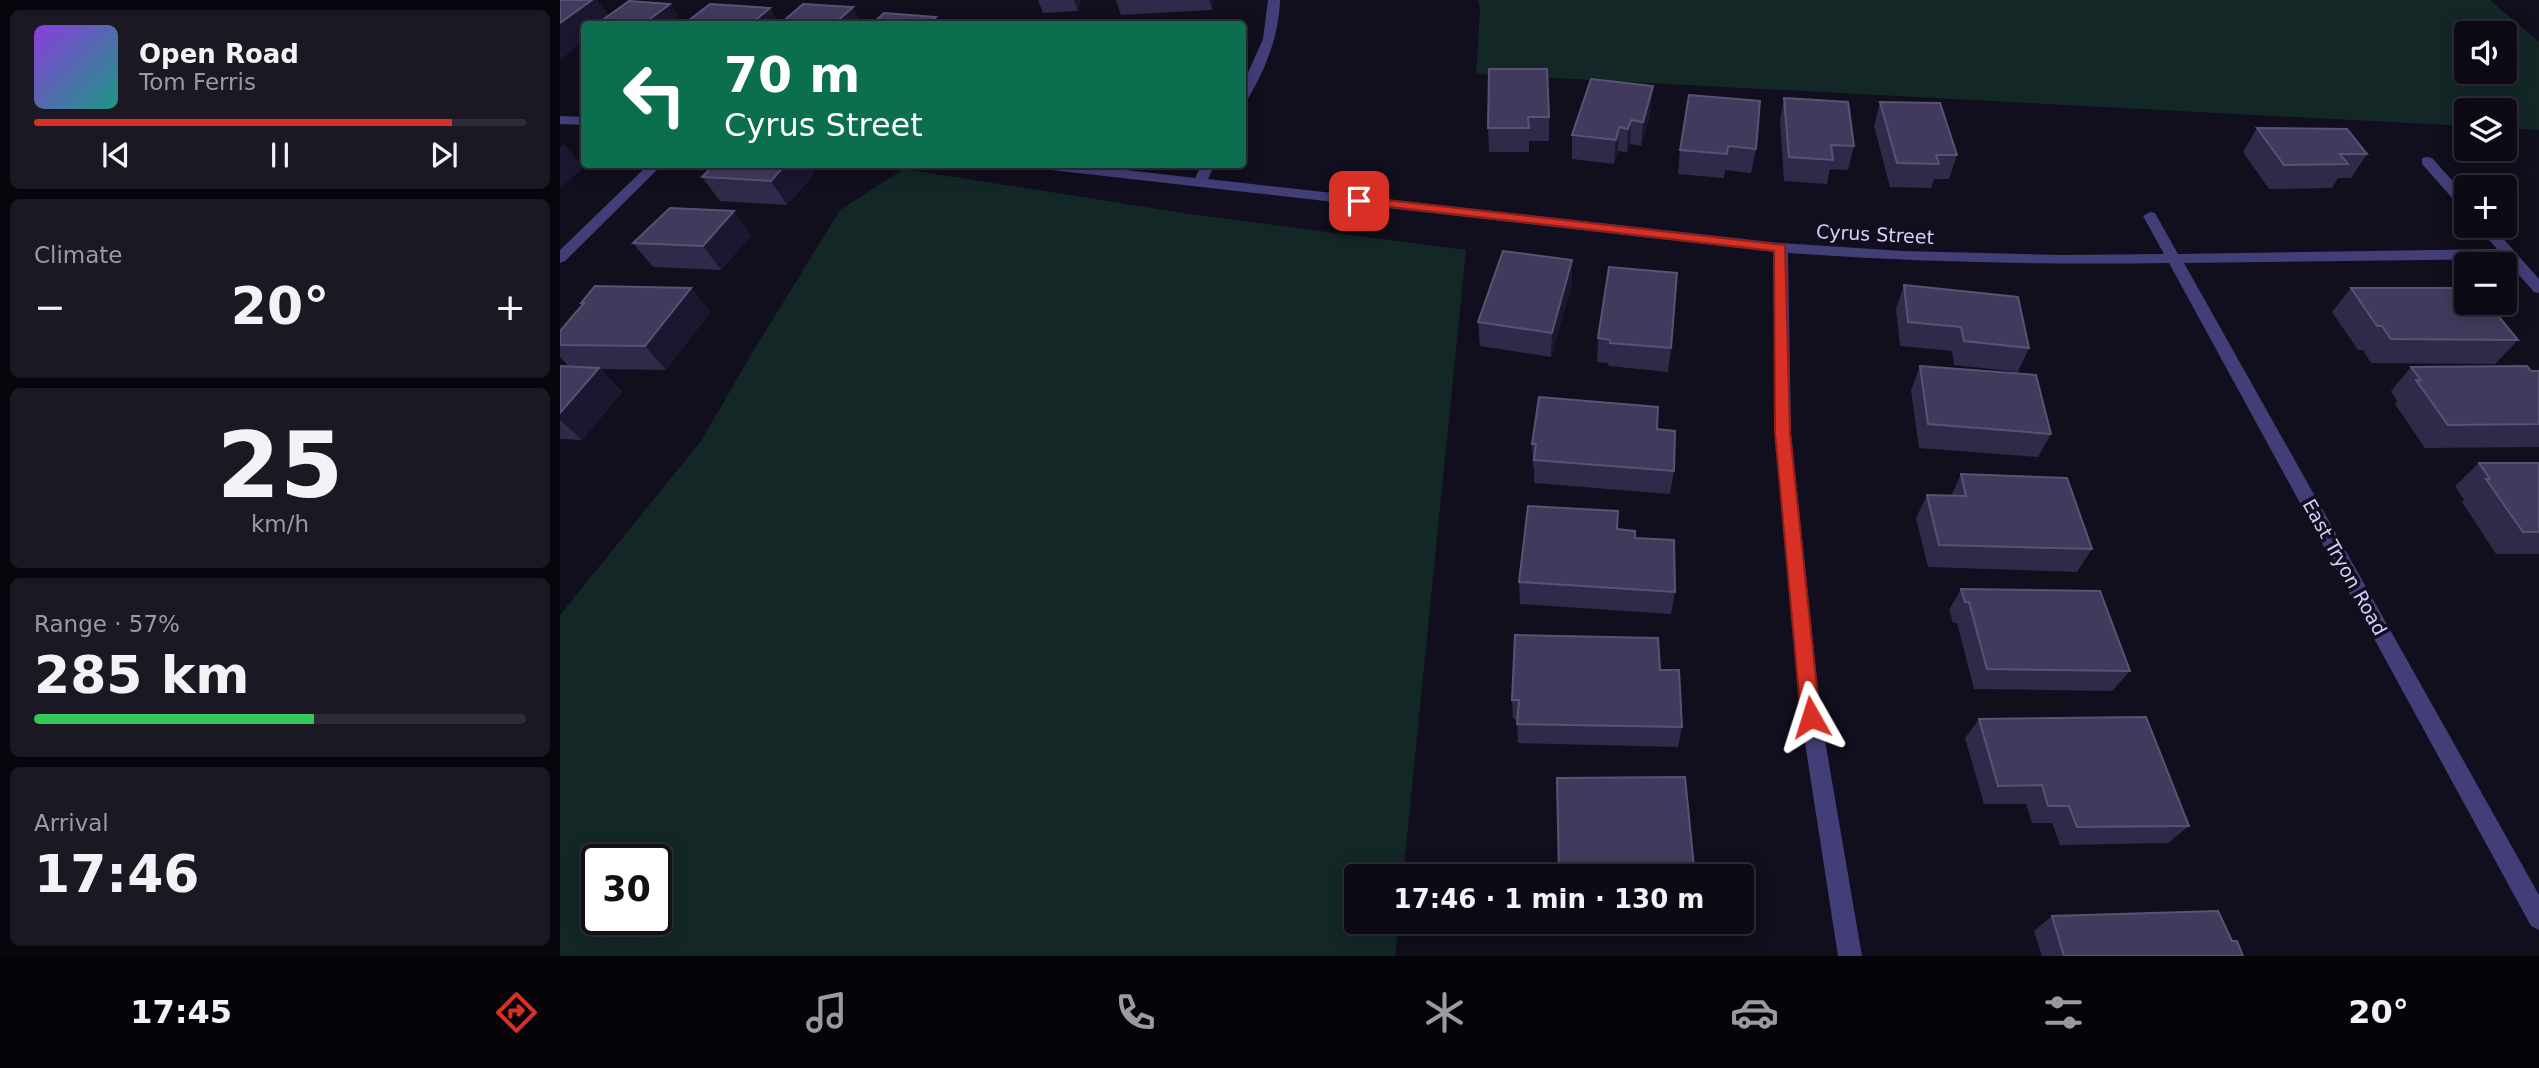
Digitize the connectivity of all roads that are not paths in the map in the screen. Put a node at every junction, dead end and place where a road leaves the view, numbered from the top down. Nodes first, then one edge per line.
1 (1274, 0) edge
2 (1246, 91) edge
3 (560, 120) edge
4 (581, 121) edge
5 (2427, 161) dead end
6 (653, 168) edge
7 (1069, 168) edge
8 (1207, 168) edge
9 (1199, 183) junction
10 (2454, 191) edge
11 (2150, 216) dead end
12 (2495, 238) edge
13 (1781, 248) junction
14 (2507, 252) edge
15 (2454, 255) edge
16 (560, 258) edge
17 (2172, 259) junction
18 (2517, 263) edge
19 (2539, 288) edge
20 (2539, 918) edge
21 (1850, 956) edge

1 - 2 street
3 - 4 street
5 - 10 street
6 - 16 street
7 - 9 street, Cyrus Street
8 - 9 street
9 - 13 street, Cyrus Street
11 - 17 street, East Tryon Road
12 - 14 street
13 - 17 street, Cyrus Street
13 - 21 street
15 - 17 street, Cyrus Street
17 - 20 street, East Tryon Road
18 - 19 street

